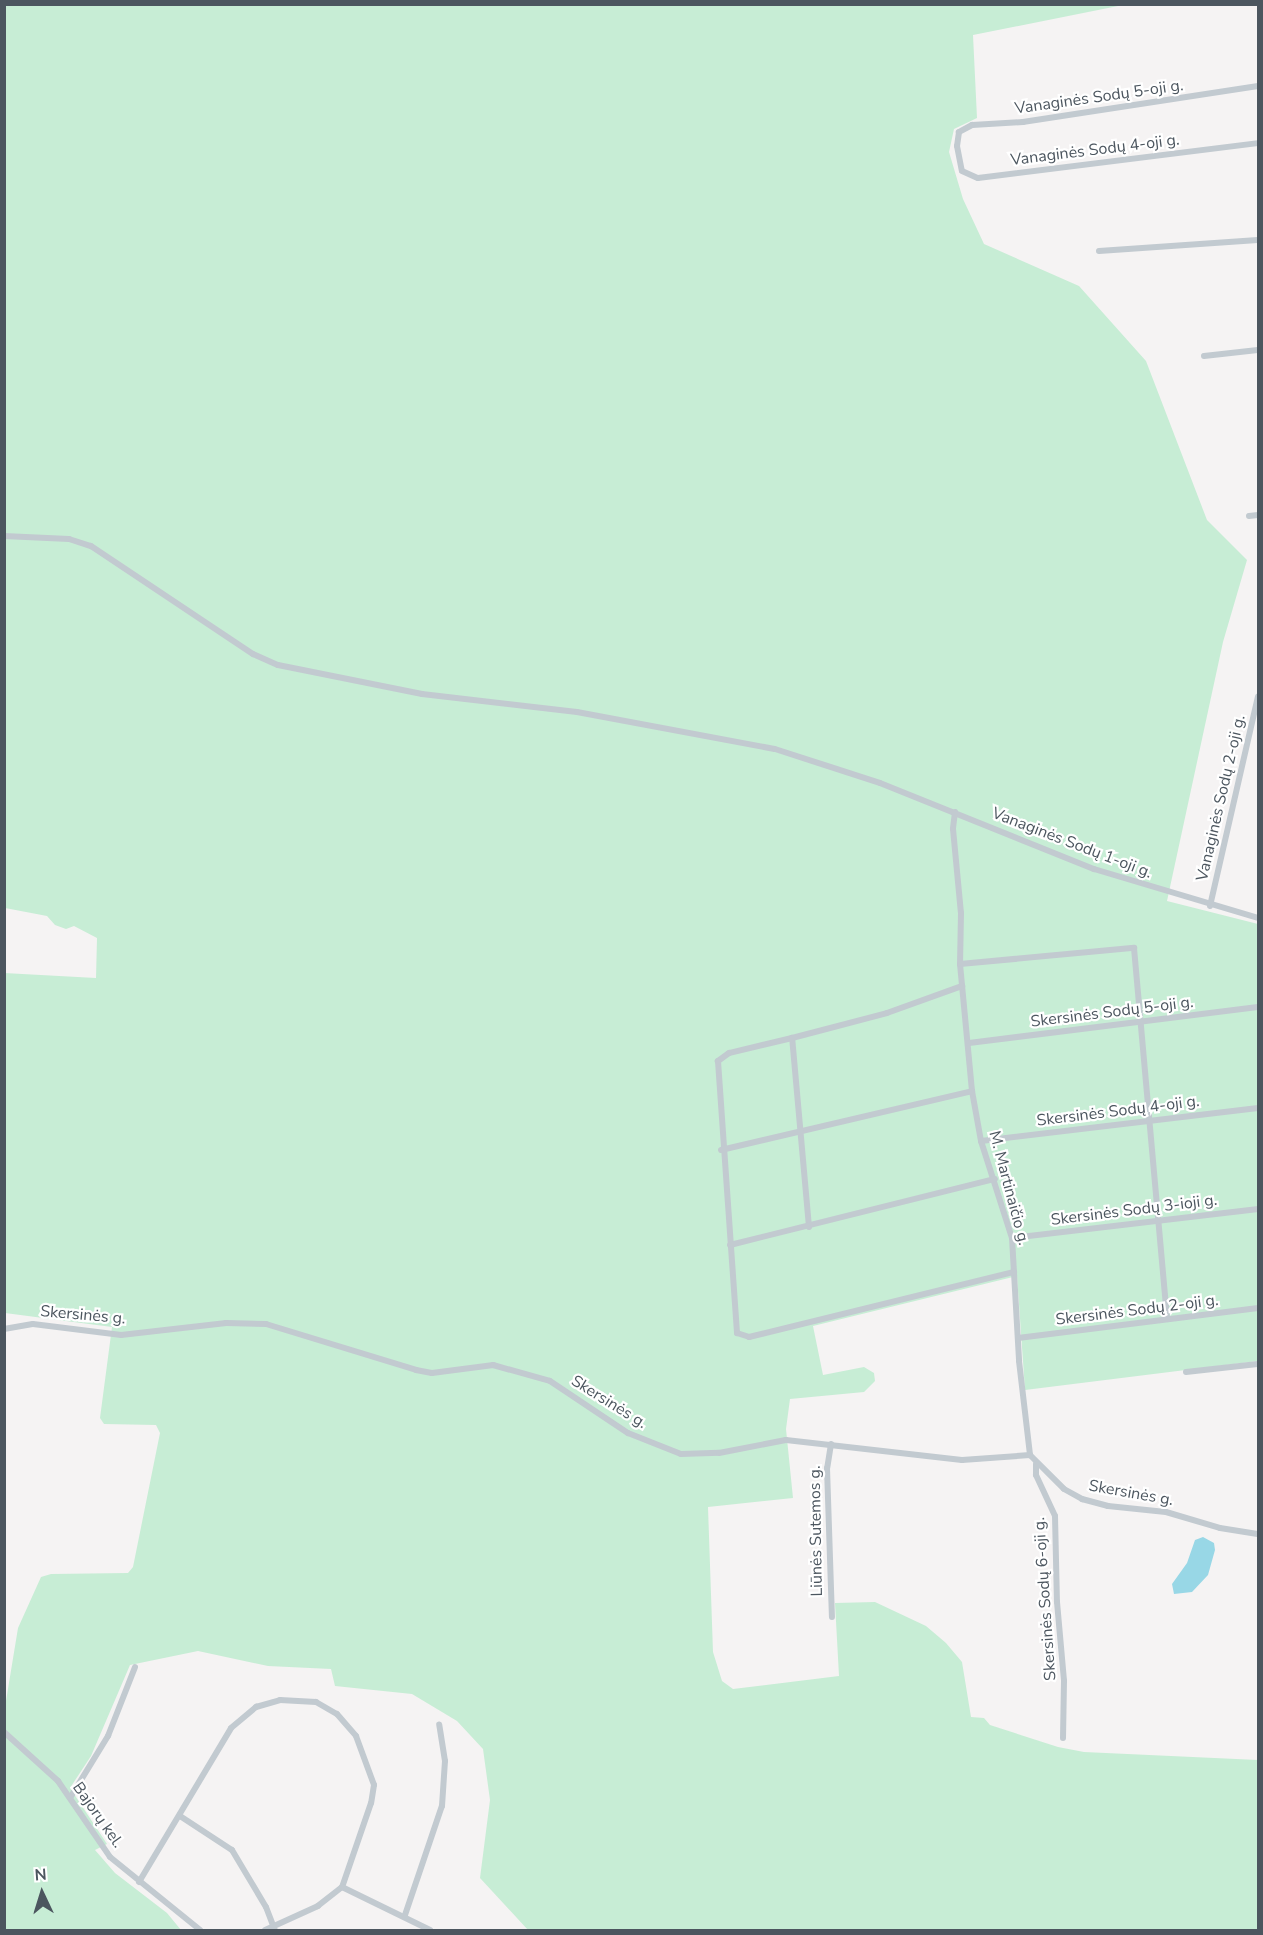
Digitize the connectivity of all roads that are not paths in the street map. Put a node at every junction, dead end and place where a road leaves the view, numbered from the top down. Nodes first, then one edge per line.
1 (1258, 86) edge
2 (1258, 143) edge
3 (957, 146) joint
4 (1258, 240) edge
5 (1099, 251) dead end
6 (1258, 350) edge
7 (1204, 356) dead end
8 (1258, 515) edge
9 (1249, 516) dead end
10 (4, 536) edge
11 (1258, 696) edge
12 (956, 812) junction
13 (1210, 906) junction
14 (1258, 918) edge
15 (960, 964) junction
16 (962, 986) junction
17 (1258, 1007) edge
18 (1138, 1023) junction
19 (792, 1038) junction
20 (969, 1043) junction
21 (972, 1091) junction
22 (1258, 1108) edge
23 (1149, 1122) junction
24 (798, 1131) junction
25 (981, 1141) junction
26 (722, 1150) junction
27 (995, 1179) junction
28 (1258, 1209) edge
29 (1159, 1222) junction
30 (809, 1227) junction
31 (1012, 1238) junction
32 (730, 1245) junction
33 (1014, 1272) junction
34 (1258, 1308) edge
35 (1167, 1319) junction
36 (4, 1329) edge
37 (1018, 1338) junction
38 (1258, 1364) edge
39 (1186, 1372) dead end
40 (831, 1443) junction
41 (1030, 1455) junction
42 (1036, 1464) junction
43 (1258, 1534) edge
44 (832, 1617) dead end
45 (135, 1666) dead end
46 (439, 1724) dead end
47 (4, 1732) edge
48 (1063, 1738) dead end
49 (70, 1798) junction
50 (180, 1816) junction
51 (139, 1882) junction
52 (342, 1887) junction
53 (405, 1915) junction
54 (274, 1929) edge
55 (200, 1930) edge
56 (265, 1930) edge
57 (430, 1930) edge

1 - 3 street, Vanaginės Sodų 5-oji g.
2 - 3 street, Vanaginės Sodų 4-oji g.
4 - 5 street
6 - 7 street
8 - 9 street
10 - 12 street, Vanaginės Sodų 1-oji g.
11 - 13 street, Vanaginės Sodų 2-oji g.
12 - 13 street, Vanaginės Sodų 1-oji g.
12 - 15 street
13 - 14 street, Vanaginės Sodų 1-oji g.
15 - 16 street, M. Martinaičio g.
15 - 18 street
16 - 19 street
16 - 20 street, M. Martinaičio g.
17 - 18 street, Skersinės Sodų 5-oji g.
18 - 20 street, Skersinės Sodų 5-oji g.
18 - 23 street
19 - 24 street
19 - 26 street
20 - 21 street, M. Martinaičio g.
21 - 24 street
21 - 25 street, M. Martinaičio g.
22 - 23 street, Skersinės Sodų 4-oji g.
23 - 25 street, Skersinės Sodų 4-oji g.
23 - 29 street
24 - 26 street
24 - 30 street
25 - 27 street, M. Martinaičio g.
26 - 32 street
27 - 30 street
27 - 31 street, M. Martinaičio g.
28 - 29 street, Skersinės Sodų 3-ioji g.
29 - 31 street, Skersinės Sodų 3-ioji g.
29 - 35 street
30 - 32 street
31 - 33 street, M. Martinaičio g.
32 - 33 street
33 - 37 street, M. Martinaičio g.
34 - 35 street, Skersinės Sodų 2-oji g.
35 - 37 street, Skersinės Sodų 2-oji g.
36 - 40 street, Skersinės g.
37 - 41 street, M. Martinaičio g.
38 - 39 street
40 - 41 street, Skersinės g.
40 - 44 street, Liūnės Sutemos g.
41 - 42 street, Skersinės g.
42 - 43 street, Skersinės g.
42 - 48 street, Skersinės Sodų 6-oji g.
45 - 49 street
46 - 53 street
47 - 49 street, Bajorų kel.
49 - 51 street, Bajorų kel.
50 - 51 street
50 - 52 street
50 - 54 street
51 - 55 street, Bajorų kel.
52 - 53 street
52 - 54 street
53 - 57 street
54 - 56 street

